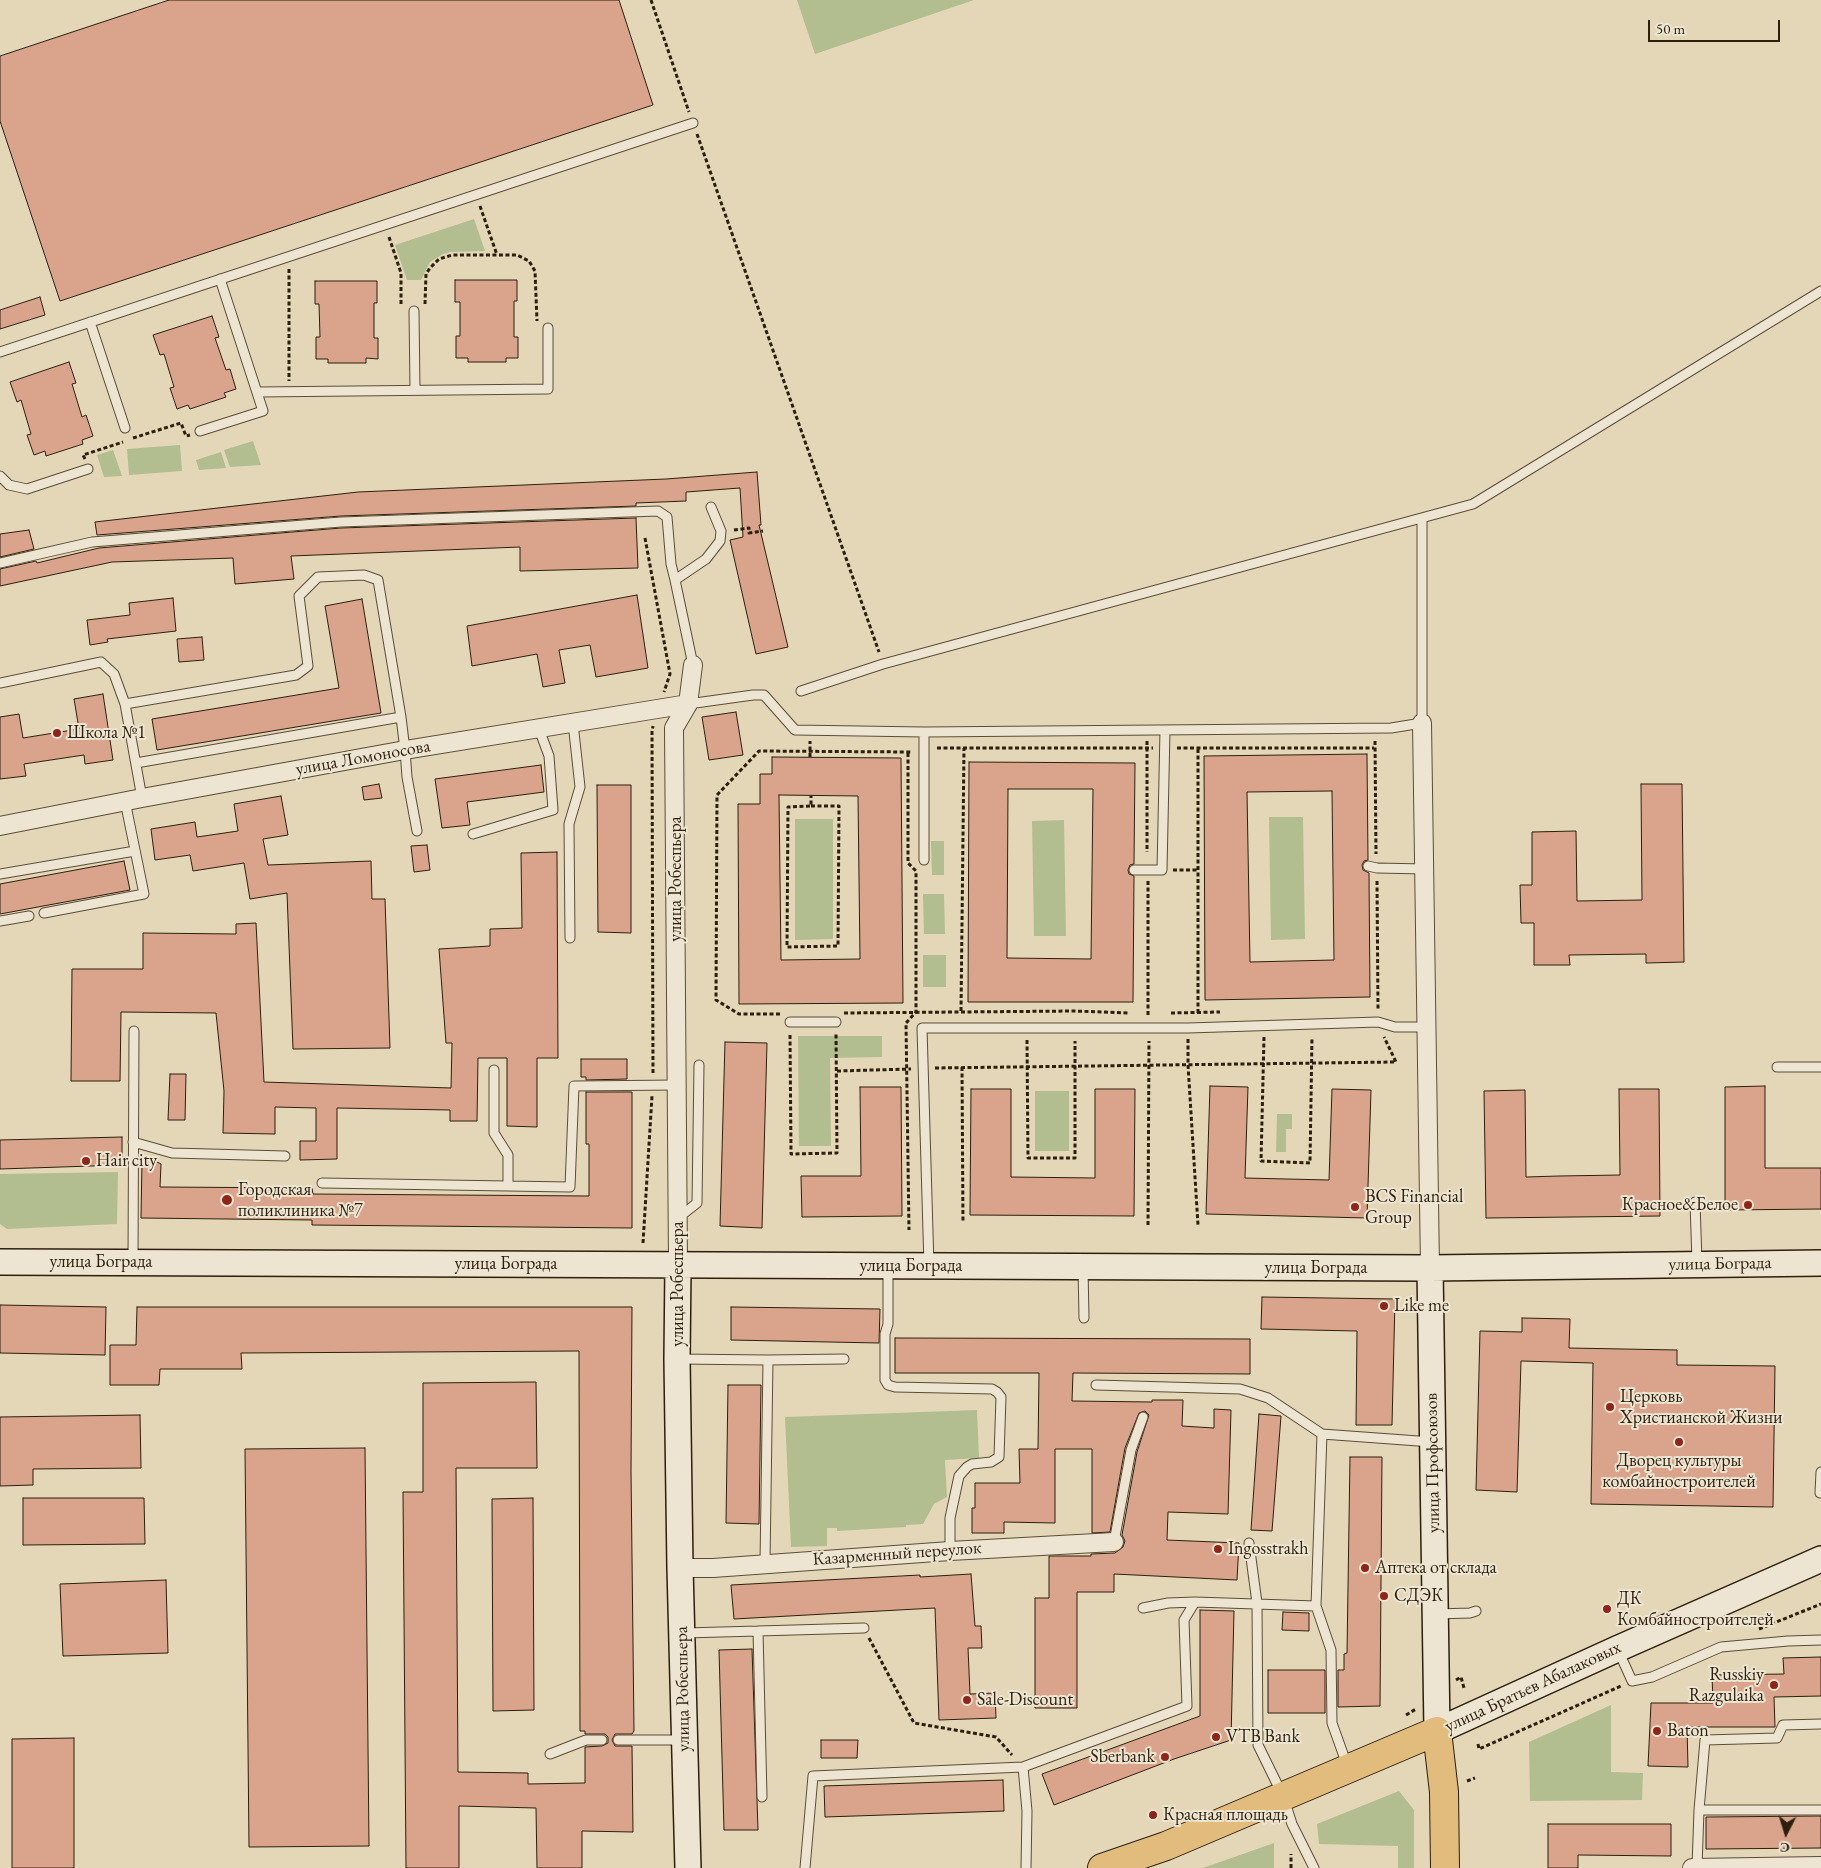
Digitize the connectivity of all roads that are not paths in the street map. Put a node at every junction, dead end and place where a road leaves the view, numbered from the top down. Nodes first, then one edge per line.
1 (693, 123) road end
2 (220, 279) junction
3 (1821, 290) edge
4 (414, 311) road end
5 (90, 322) junction
6 (548, 328) road end
7 (0, 352) edge
8 (415, 390) junction
9 (257, 392) junction
10 (125, 428) dead end
11 (200, 431) road end
12 (88, 469) road end
13 (0, 476) edge
14 (711, 507) dead end
15 (1422, 518) junction
16 (0, 563) edge
17 (675, 580) junction
18 (694, 665) joint
19 (0, 683) edge
20 (801, 691) dead end
21 (125, 704) junction
22 (688, 704) junction
23 (401, 717) junction
24 (572, 723) junction
25 (1422, 723) junction
26 (539, 729) junction
27 (1165, 730) junction
28 (924, 732) junction
29 (405, 750) junction
30 (136, 764) junction
31 (134, 800) junction
32 (0, 826) edge
33 (417, 831) dead end
34 (473, 834) dead end
35 (135, 851) junction
36 (924, 860) dead end
37 (1373, 867) road end
38 (1425, 869) junction
39 (1134, 870) dead end
40 (0, 874) edge
41 (44, 913) dead end
42 (29, 916) dead end
43 (0, 921) edge
44 (570, 938) dead end
45 (837, 1017) road end
46 (789, 1018) road end
47 (1426, 1027) junction
48 (134, 1031) dead end
49 (700, 1064) dead end
50 (1777, 1067) dead end
51 (1821, 1068) edge
52 (494, 1070) dead end
53 (677, 1085) junction
54 (133, 1142) junction
55 (285, 1156) dead end
56 (322, 1183) dead end
57 (508, 1186) junction
58 (1695, 1202) dead end
59 (678, 1219) junction
60 (7, 1259) edge
61 (133, 1262) junction
62 (1697, 1264) junction
63 (1821, 1264) edge
64 (678, 1265) junction
65 (888, 1266) junction
66 (929, 1266) junction
67 (1083, 1267) junction
68 (1430, 1268) junction
69 (1084, 1318) dead end
70 (677, 1359) junction
71 (768, 1360) junction
72 (844, 1360) dead end
73 (1096, 1385) dead end
74 (1143, 1417) dead end
75 (1322, 1434) junction
76 (1433, 1442) junction
77 (1821, 1472) edge
78 (1820, 1493) dead end
79 (1114, 1542) joint
80 (1249, 1543) dead end
81 (950, 1551) junction
82 (1821, 1559) edge
83 (765, 1563) junction
84 (680, 1568) junction
85 (1195, 1602) junction
86 (1257, 1603) junction
87 (1316, 1606) junction
88 (1143, 1608) dead end
89 (1476, 1611) dead end
90 (1435, 1614) junction
91 (864, 1628) road end
92 (758, 1631) junction
93 (682, 1633) junction
94 (1821, 1640) edge
95 (1617, 1648) junction
96 (1821, 1724) edge
97 (1437, 1731) junction
98 (602, 1740) dead end
99 (618, 1740) dead end
100 (684, 1740) junction
101 (550, 1754) dead end
102 (1023, 1767) junction
103 (1348, 1769) junction
104 (1283, 1796) junction
105 (762, 1797) dead end
106 (1700, 1810) junction
107 (1821, 1810) edge
108 (1821, 1866) edge
109 (688, 1868) edge
110 (805, 1868) edge
111 (1026, 1868) edge
112 (1102, 1868) edge
113 (1314, 1868) edge
114 (1445, 1868) edge
115 (1694, 1868) edge

1 - 2 lane
2 - 5 lane
2 - 9 lane
3 - 15 lane
4 - 8 lane
5 - 7 lane
5 - 10 lane
6 - 8 lane
8 - 9 lane
9 - 11 lane
12 - 13 lane
14 - 17 lane
15 - 20 lane
15 - 25 lane
16 - 17 lane
17 - 18 lane
18 - 22 street
19 - 21 lane
21 - 23 lane
21 - 30 lane
22 - 24 street, улица Ломоносова
22 - 28 lane
22 - 53 street, улица Робеспьера
23 - 29 lane
23 - 30 lane
24 - 26 street, улица Ломоносова
24 - 44 lane
25 - 27 lane
25 - 38 street
26 - 29 street, улица Ломоносова
26 - 34 lane
27 - 28 lane
27 - 39 lane
28 - 36 lane
29 - 31 street, улица Ломоносова
29 - 33 lane
30 - 31 lane
31 - 32 street, улица Ломоносова
31 - 35 lane
35 - 40 lane
35 - 41 lane
37 - 38 lane
38 - 47 street
42 - 43 lane
45 - 46 lane
47 - 66 lane
47 - 68 street
48 - 54 lane
49 - 59 lane
50 - 51 lane
52 - 57 lane
53 - 57 lane
53 - 59 street, улица Робеспьера
54 - 55 lane
54 - 61 lane
56 - 57 lane
58 - 62 lane
59 - 64 street, улица Робеспьера
60 - 61 street, улица Бограда
61 - 64 street, улица Бограда
62 - 63 street, улица Бограда
62 - 68 street, улица Бограда
64 - 65 street, улица Бограда
64 - 70 street, улица Робеспьера
65 - 66 street, улица Бограда
65 - 81 lane
66 - 67 street, улица Бограда
67 - 68 street, улица Бограда
67 - 69 lane
68 - 76 street, улица Профсоюзов
70 - 71 lane
70 - 84 street, улица Робеспьера
71 - 72 lane
71 - 83 lane
73 - 75 lane
74 - 79 lane
75 - 76 lane
75 - 87 lane
76 - 90 street, улица Профсоюзов
77 - 78 lane
79 - 81 street, Казарменный переулок
80 - 86 lane
81 - 83 street, Казарменный переулок
82 - 95 street, улица Братьев Абалаковых
83 - 84 street, Казарменный переулок
84 - 93 street, улица Робеспьера
85 - 86 lane
85 - 88 lane
85 - 102 lane
86 - 87 lane
86 - 104 lane
87 - 103 lane
89 - 90 lane
90 - 97 street, улица Профсоюзов
91 - 92 lane
92 - 93 lane
92 - 105 lane
93 - 100 street, улица Робеспьера
94 - 95 lane
95 - 97 street, улица Братьев Абалаковых
96 - 106 lane
97 - 103 main road
97 - 114 main road, улица Профсоюзов
98 - 101 lane
99 - 100 lane
100 - 109 street, улица Робеспьера
102 - 110 lane
102 - 111 lane
103 - 104 main road
104 - 112 main road
104 - 113 lane
106 - 107 lane
106 - 115 lane
108 - 115 street

